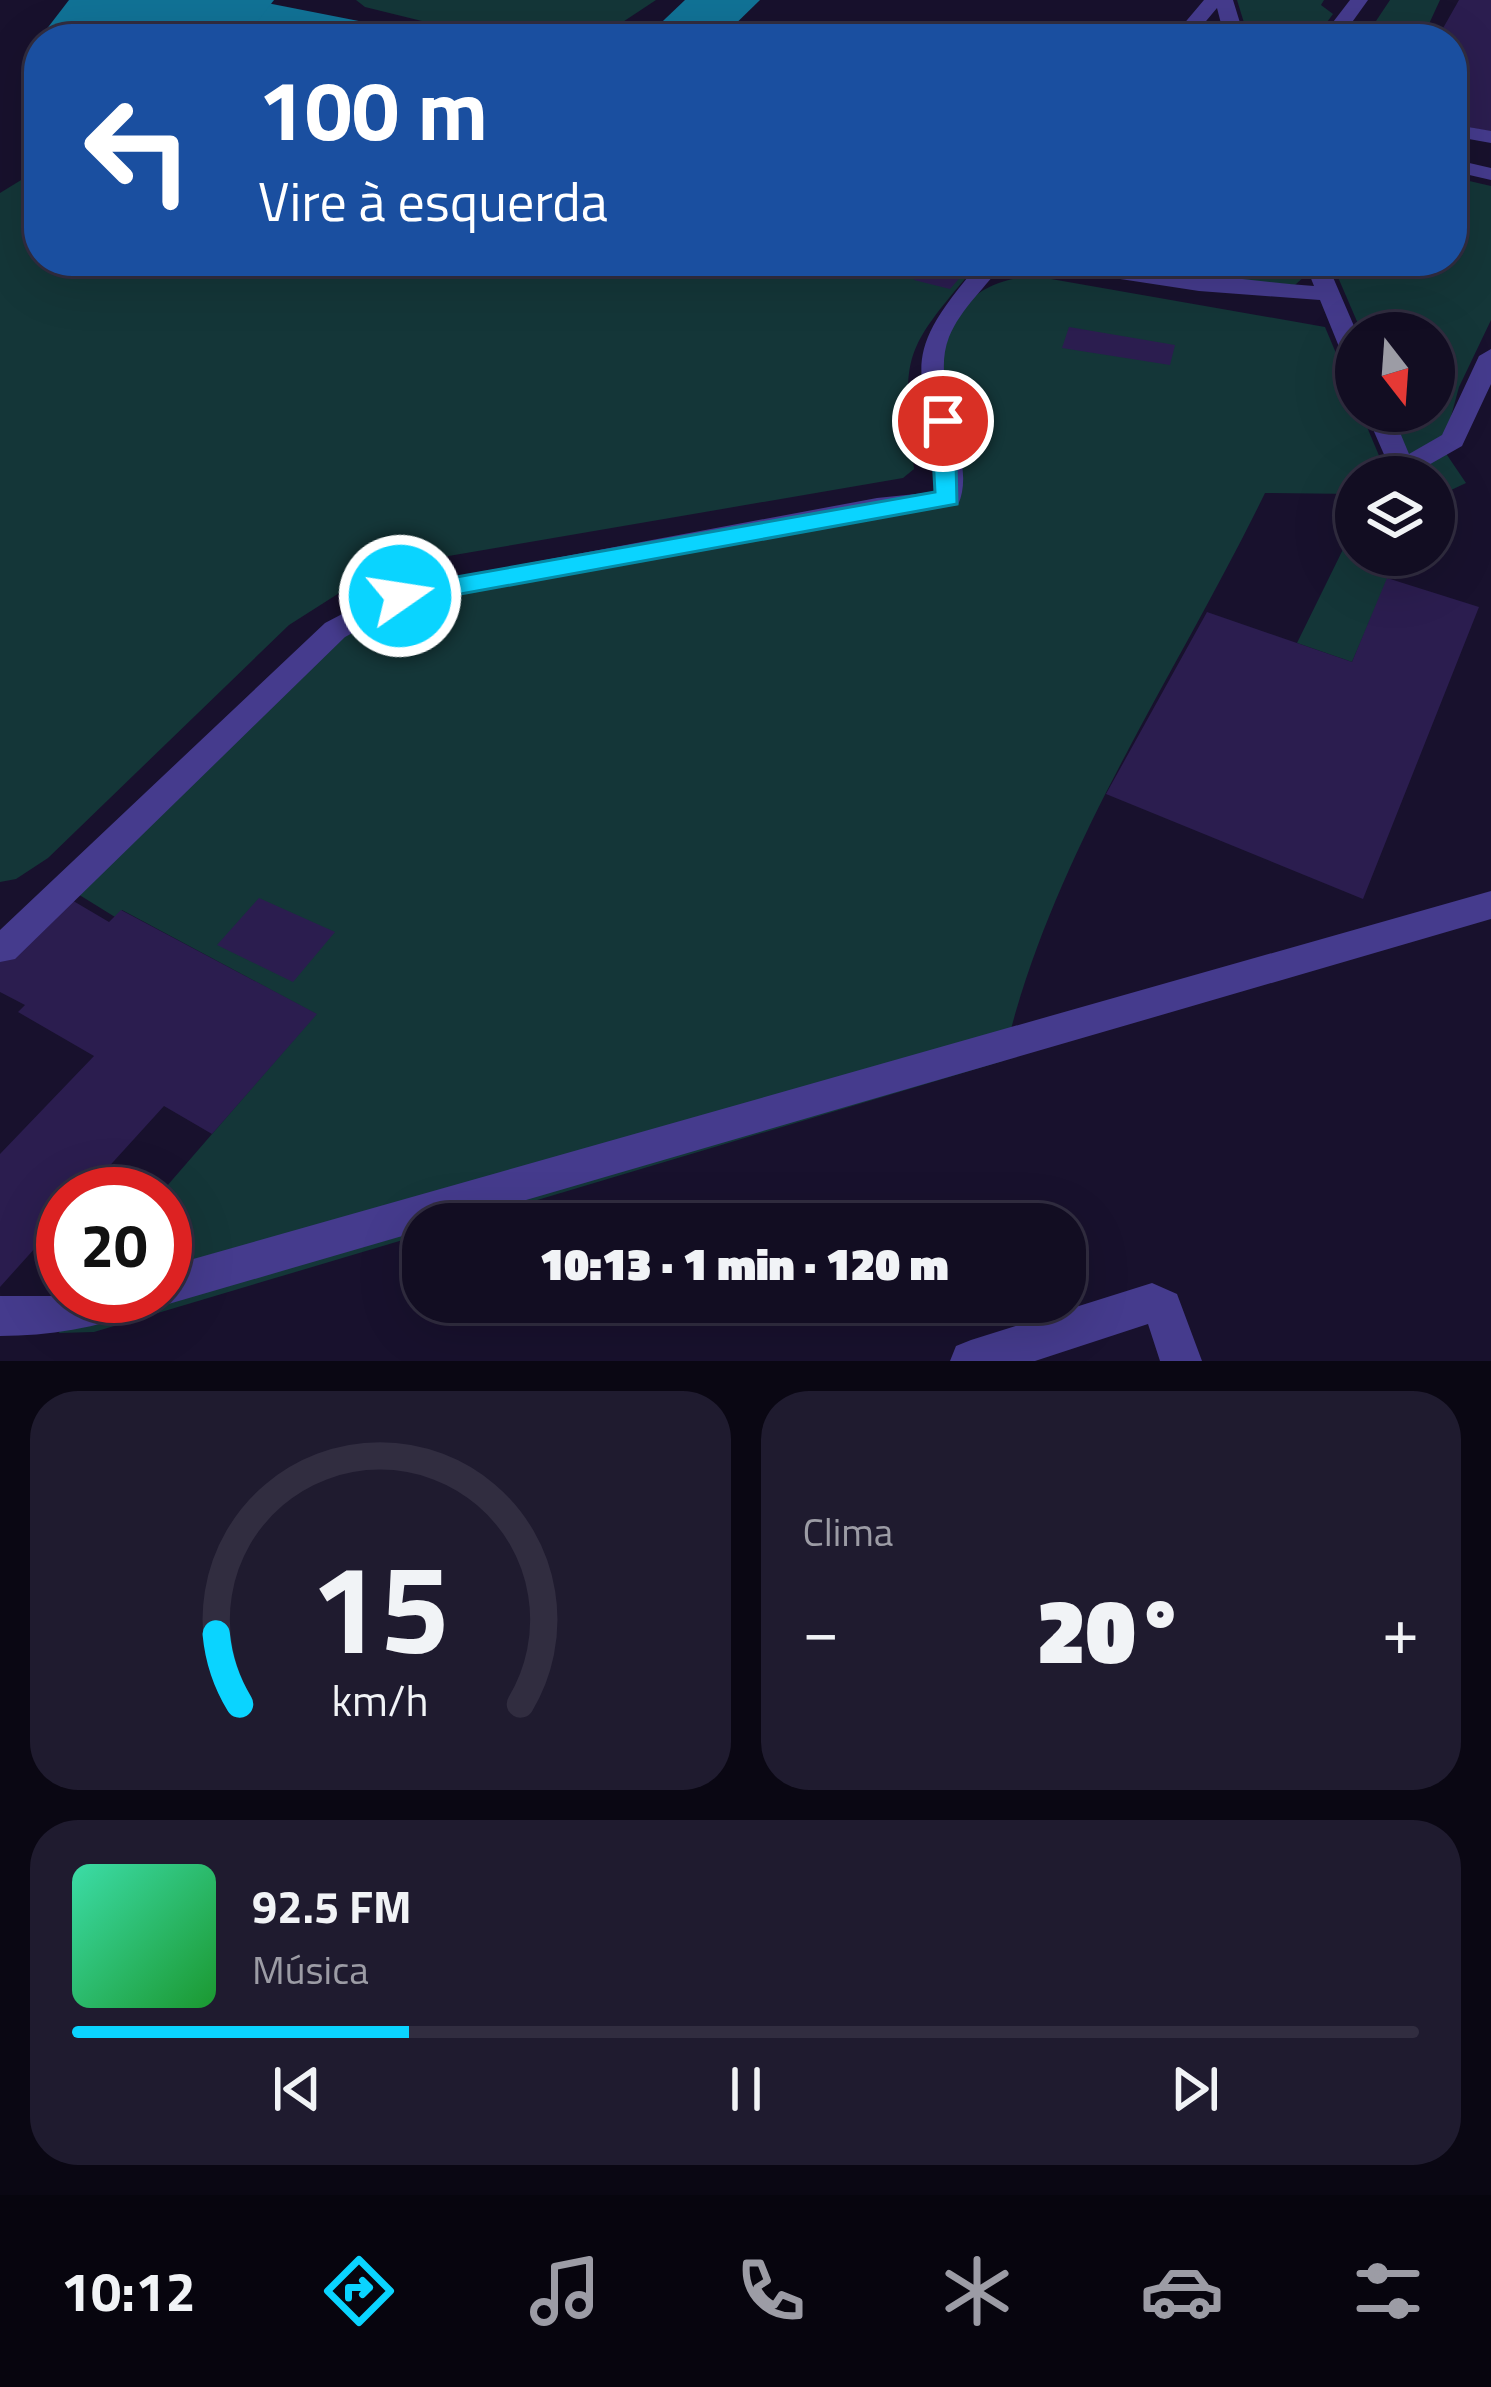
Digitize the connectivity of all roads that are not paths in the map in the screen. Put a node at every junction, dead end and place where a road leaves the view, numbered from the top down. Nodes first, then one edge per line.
1 (1214, 0) edge
2 (1194, 24) edge
3 (981, 276) edge
4 (1146, 276) edge
5 (1321, 276) edge
6 (1329, 295) junction
7 (1336, 312) edge
8 (1491, 356) edge
9 (1387, 432) edge
10 (1491, 905) edge
11 (4, 949) dead end
12 (192, 1278) edge
13 (0, 1316) edge
14 (36, 1316) edge
15 (970, 1361) edge
16 (1181, 1361) edge

1 - 2 street
3 - 11 street
4 - 6 street
5 - 6 street
6 - 7 street
8 - 9 street
10 - 12 street
13 - 14 street
15 - 16 street

